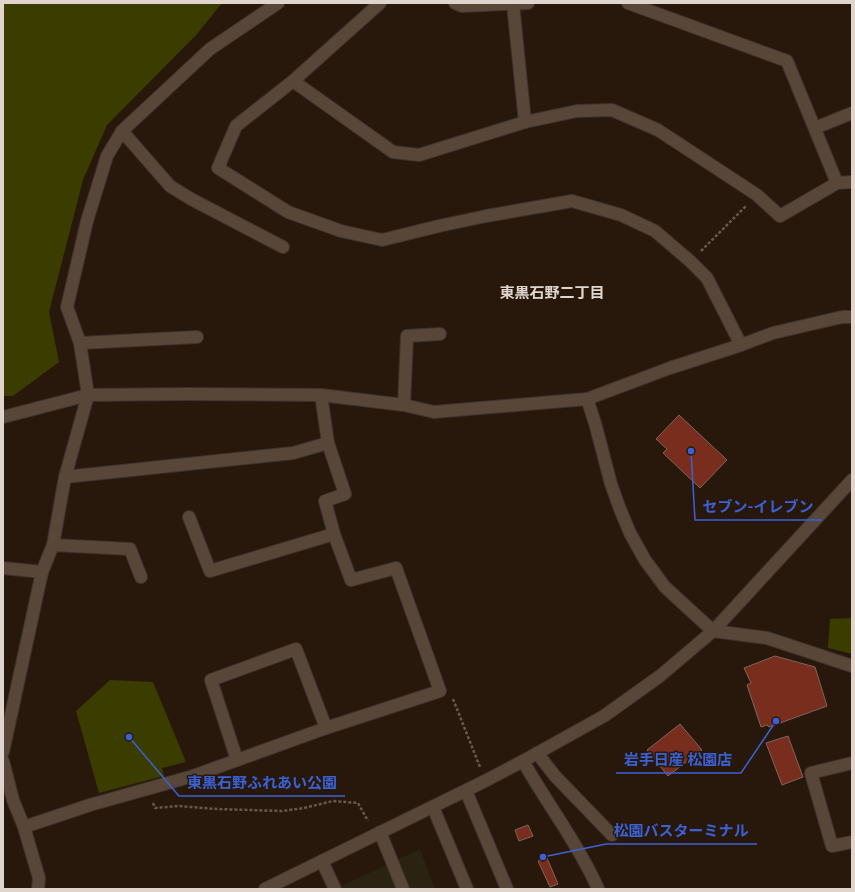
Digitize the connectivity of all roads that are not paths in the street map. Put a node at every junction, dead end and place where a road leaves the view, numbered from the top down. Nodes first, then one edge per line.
1 (278, 3) edge
2 (380, 3) edge
3 (456, 3) edge
4 (528, 3) edge
5 (628, 3) edge
6 (513, 4) junction
7 (293, 81) junction
8 (852, 113) edge
9 (525, 122) junction
10 (815, 128) junction
11 (122, 131) junction
12 (852, 182) edge
13 (836, 183) junction
14 (283, 247) dead end
15 (852, 317) edge
16 (440, 334) dead end
17 (197, 337) dead end
18 (80, 343) junction
19 (741, 345) junction
20 (88, 395) junction
21 (321, 395) junction
22 (587, 399) junction
23 (404, 405) junction
24 (3, 418) edge
25 (328, 443) junction
26 (65, 478) junction
27 (852, 480) edge
28 (189, 517) dead end
29 (334, 534) junction
30 (53, 545) junction
31 (3, 568) edge
32 (42, 572) junction
33 (142, 577) dead end
34 (712, 631) junction
35 (852, 666) edge
36 (326, 728) junction
37 (3, 752) edge
38 (537, 753) junction
39 (237, 760) junction
40 (3, 761) edge
41 (523, 761) junction
42 (852, 763) edge
43 (466, 791) junction
44 (8, 801) edge
45 (433, 807) junction
46 (24, 827) junction
47 (377, 833) junction
48 (612, 835) dead end
49 (852, 842) edge
50 (322, 861) junction
51 (38, 889) edge
52 (266, 889) edge
53 (335, 889) edge
54 (403, 889) edge
55 (468, 889) edge
56 (507, 889) edge
57 (598, 889) edge

1 - 11 street
2 - 7 street
3 - 6 street
4 - 6 street
5 - 10 street
6 - 9 street
7 - 9 street
7 - 19 street
8 - 10 street
9 - 13 street
10 - 13 street
11 - 14 street
11 - 18 street
12 - 13 street
15 - 19 street
16 - 23 street
17 - 18 street
18 - 20 street
19 - 22 street
20 - 21 street
20 - 24 street
20 - 26 street
21 - 23 street
21 - 25 street
22 - 23 street
22 - 34 street
25 - 26 street
25 - 29 street
26 - 30 street
27 - 34 street
28 - 29 street
29 - 36 street
30 - 32 street
30 - 33 street
31 - 32 street
32 - 37 street
34 - 35 street
34 - 38 street
36 - 39 street
36 - 39 street
38 - 41 street
38 - 48 street
39 - 46 street
40 - 44 street
41 - 43 street
41 - 57 street
42 - 49 street
43 - 45 street
43 - 56 street
44 - 46 street
45 - 47 street
45 - 55 street
46 - 51 street
47 - 50 street
47 - 54 street
50 - 52 street
50 - 53 street

